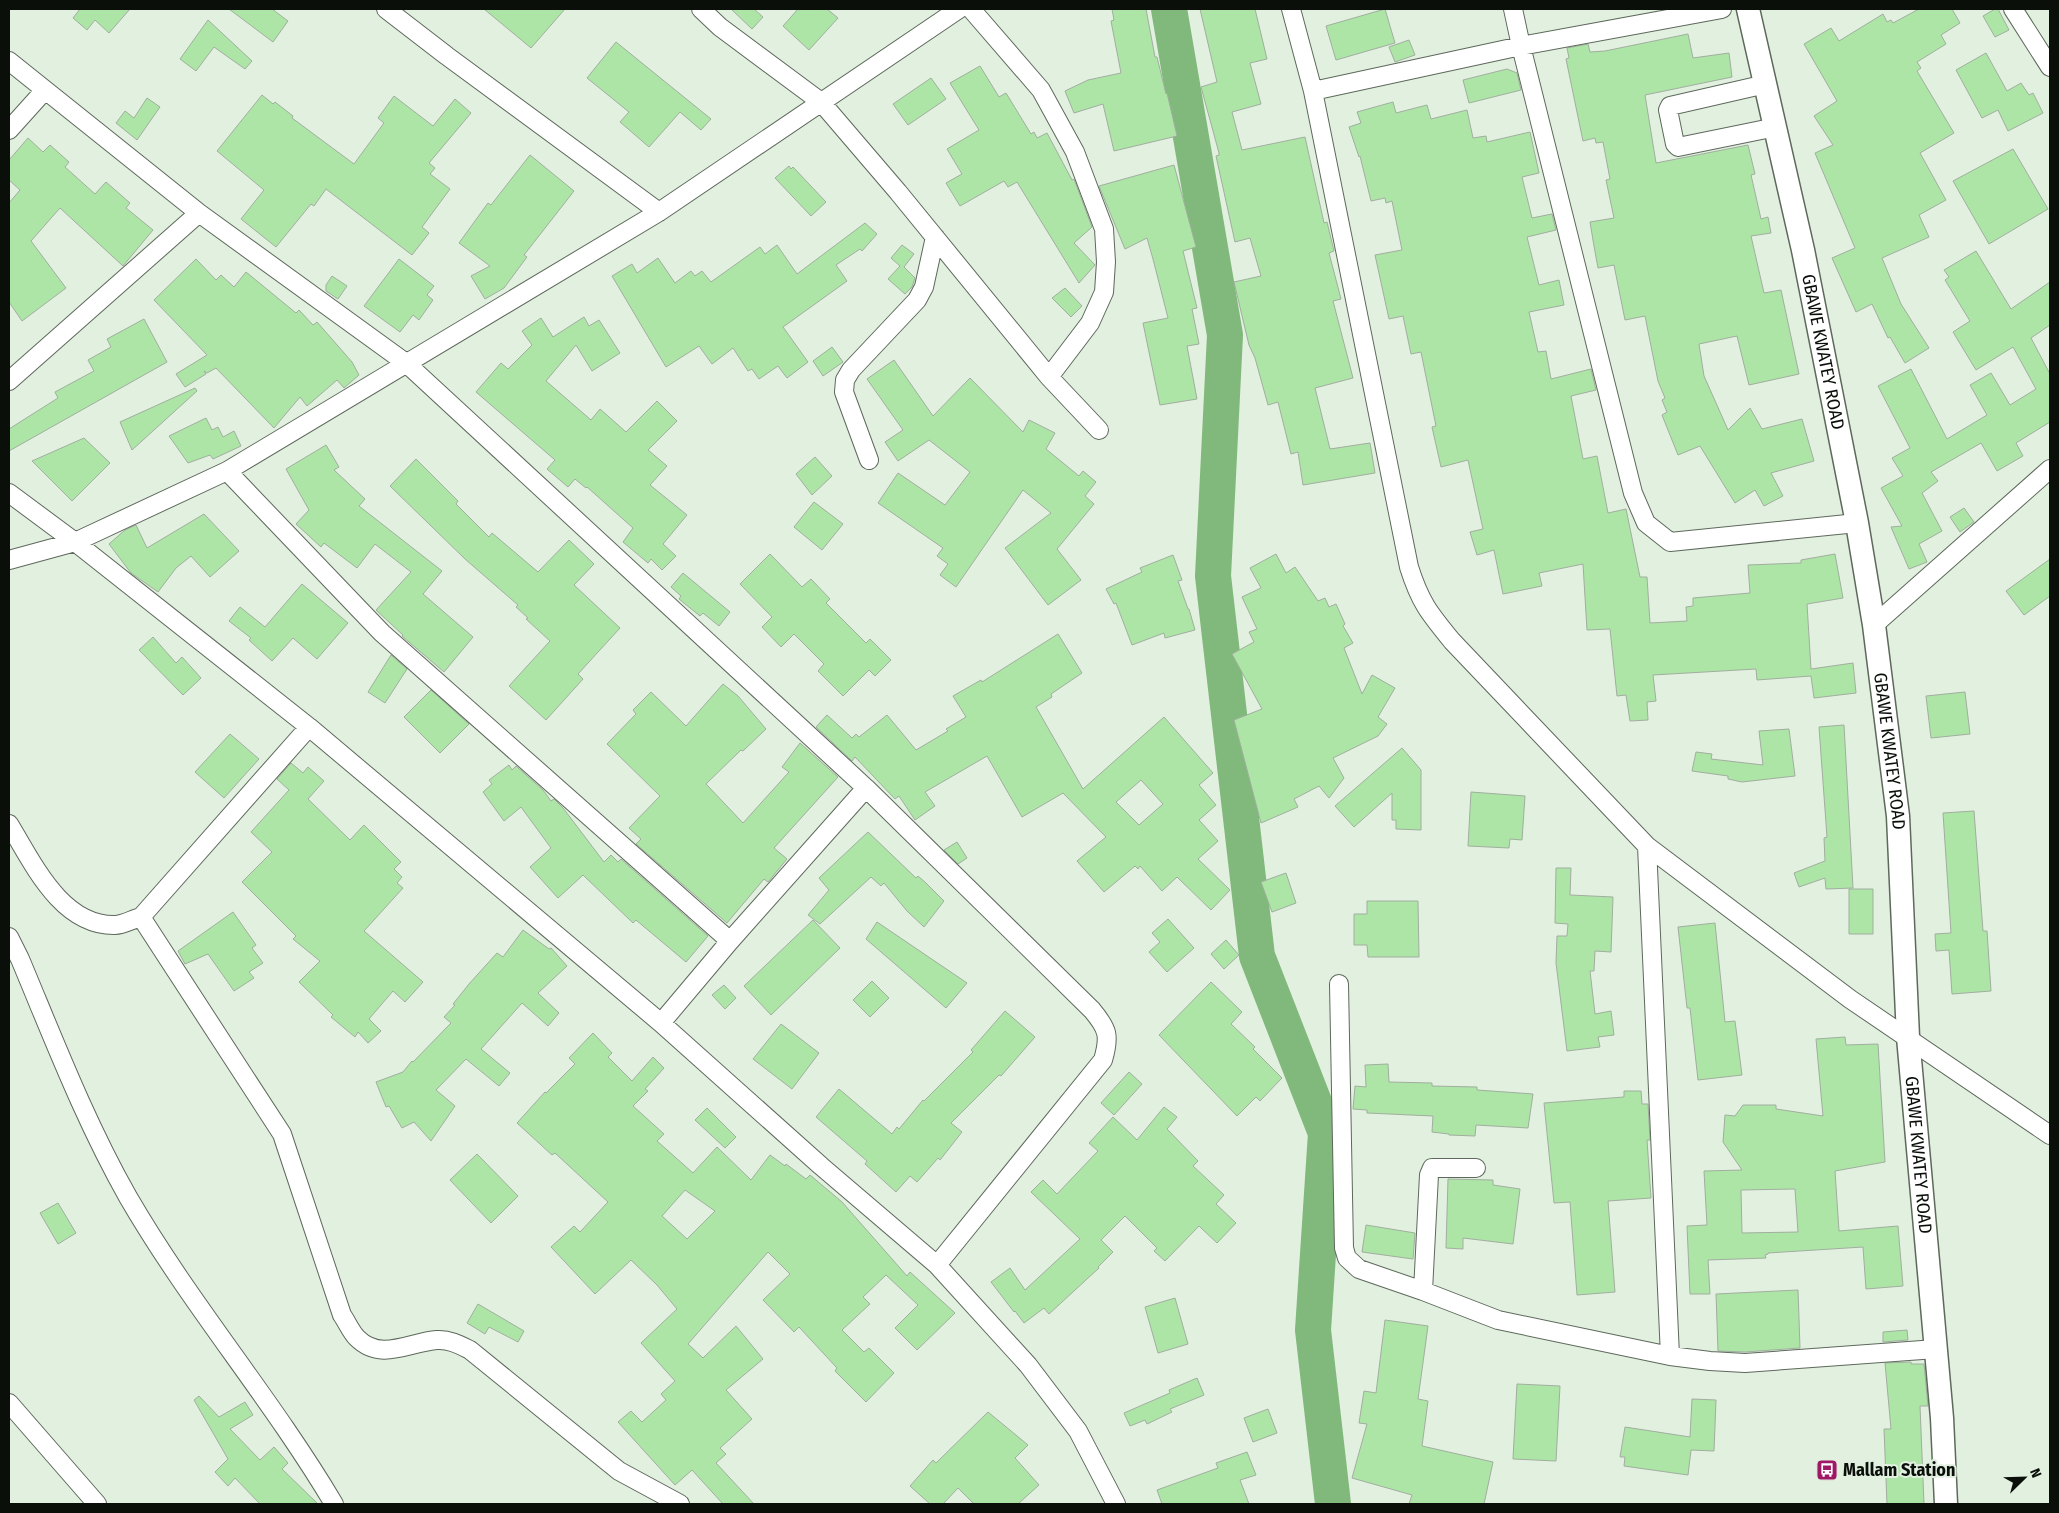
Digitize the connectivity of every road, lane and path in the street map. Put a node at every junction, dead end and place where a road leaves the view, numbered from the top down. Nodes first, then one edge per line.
1 (386, 9) edge
2 (701, 9) edge
3 (959, 9) edge
4 (971, 9) edge
5 (1291, 9) edge
6 (1513, 9) edge
7 (1722, 9) edge
8 (1748, 9) edge
9 (2013, 9) edge
10 (1521, 46) junction
11 (9, 61) edge
12 (2050, 67) edge
13 (1766, 84) junction
14 (45, 90) junction
15 (1313, 91) junction
16 (821, 102) junction
17 (1776, 127) junction
18 (9, 130) edge
19 (660, 212) junction
20 (199, 213) junction
21 (935, 237) junction
22 (406, 363) junction
23 (1049, 377) junction
24 (9, 381) edge
25 (1099, 430) dead end
26 (869, 460) dead end
27 (2050, 469) edge
28 (227, 471) junction
29 (9, 493) edge
30 (1857, 523) junction
31 (76, 542) junction
32 (9, 560) edge
33 (1874, 625) junction
34 (309, 727) junction
35 (866, 788) junction
36 (9, 824) edge
37 (1647, 846) junction
38 (140, 916) junction
39 (9, 938) edge
40 (730, 941) junction
41 (1339, 984) dead end
42 (661, 1023) junction
43 (1908, 1037) junction
44 (2050, 1135) edge
45 (1476, 1168) dead end
46 (937, 1265) junction
47 (1424, 1291) junction
48 (1936, 1349) junction
49 (1670, 1356) junction
50 (9, 1403) edge
51 (96, 1504) edge
52 (334, 1504) edge
53 (680, 1504) edge
54 (1116, 1504) edge
55 (1946, 1504) edge

1 - 19 street
2 - 16 street
3 - 16 street
4 - 23 street
5 - 15 street
6 - 10 street
7 - 10 street
8 - 13 street, GBAWE KWATEY ROAD
9 - 12 street
10 - 15 street
10 - 30 street
11 - 14 street
13 - 17 street, GBAWE KWATEY ROAD
13 - 17 street
14 - 18 street
14 - 20 street
15 - 37 street
16 - 19 street
16 - 21 street
17 - 30 street, GBAWE KWATEY ROAD
19 - 22 street
20 - 22 street
20 - 24 street
21 - 23 street
21 - 26 street
22 - 28 street
22 - 35 street
23 - 25 street
27 - 33 street
28 - 31 street
28 - 40 street
29 - 31 street
30 - 33 street, GBAWE KWATEY ROAD
31 - 32 street
31 - 34 street
33 - 43 street, GBAWE KWATEY ROAD
34 - 38 street
34 - 42 street
35 - 40 street
35 - 46 street
36 - 38 street
37 - 43 street
37 - 49 street
38 - 53 street
39 - 52 street
40 - 42 street
41 - 47 street
42 - 46 street
43 - 44 street
43 - 48 street, GBAWE KWATEY ROAD
45 - 47 street
46 - 54 street
47 - 49 street
48 - 49 street
48 - 55 street, GBAWE KWATEY ROAD
50 - 51 street

